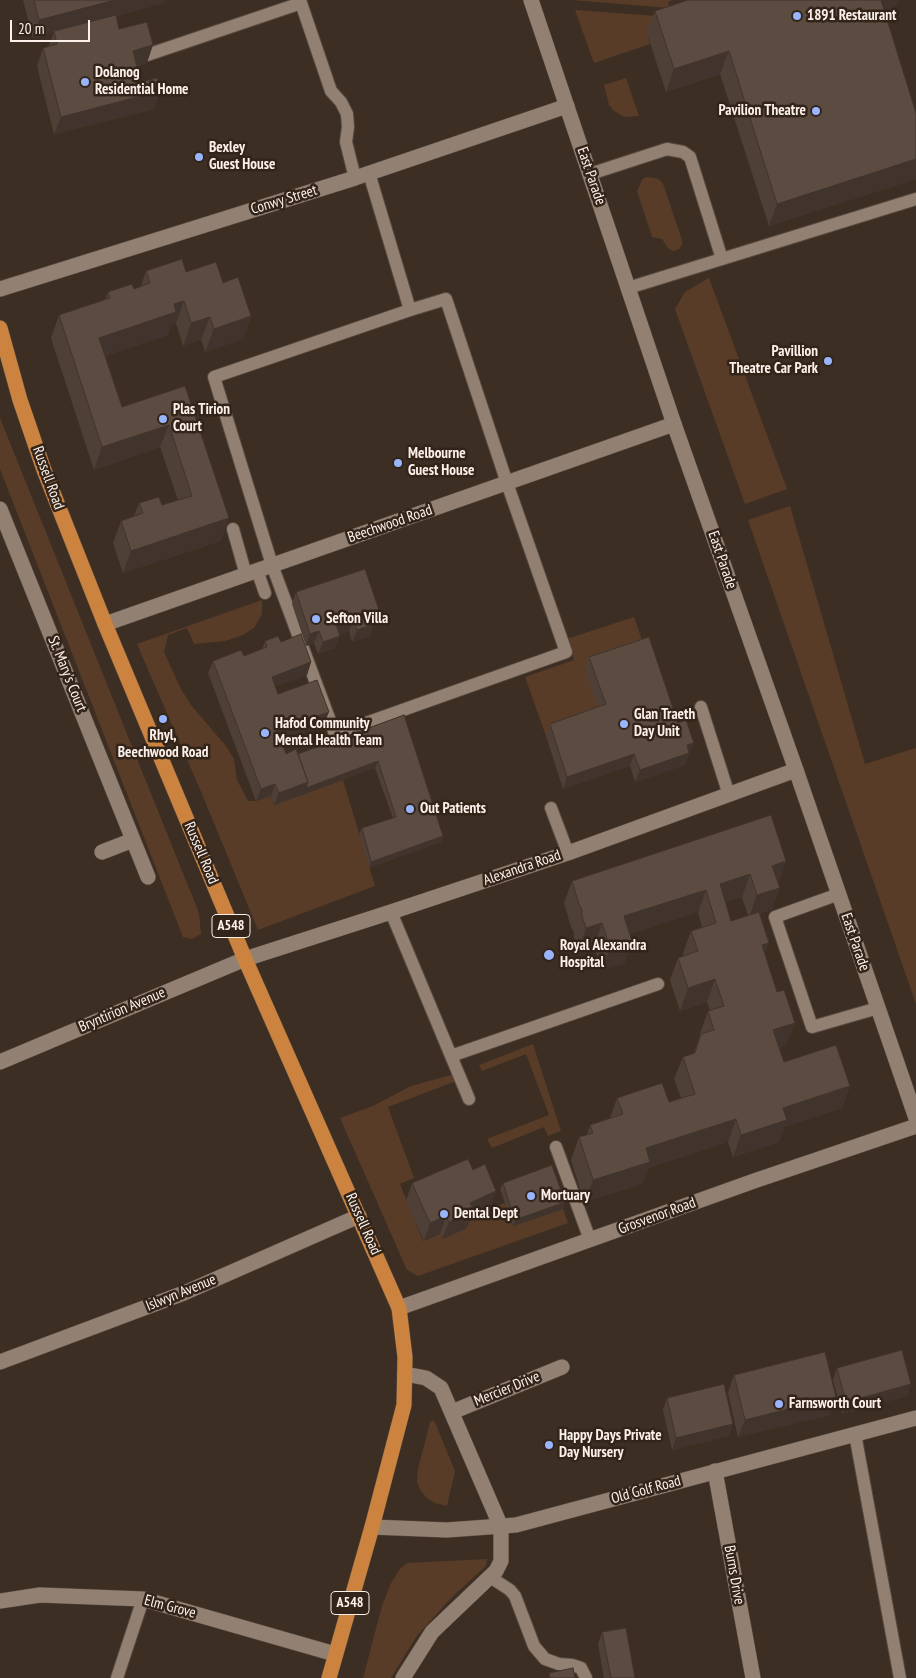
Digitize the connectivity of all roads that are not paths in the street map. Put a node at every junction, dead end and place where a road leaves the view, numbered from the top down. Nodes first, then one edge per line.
1 (531, 0) edge
2 (301, 2) edge
3 (146, 55) edge
4 (567, 106) junction
5 (590, 174) junction
6 (362, 176) junction
7 (916, 199) edge
8 (722, 259) junction
9 (628, 288) junction
10 (0, 289) edge
11 (410, 310) junction
12 (0, 328) edge
13 (674, 424) junction
14 (507, 483) junction
15 (0, 508) edge
16 (233, 529) dead end
17 (272, 565) junction
18 (251, 572) junction
19 (265, 592) dead end
20 (105, 624) junction
21 (701, 708) dead end
22 (796, 770) junction
23 (729, 795) junction
24 (551, 808) dead end
25 (133, 840) junction
26 (102, 852) dead end
27 (568, 853) junction
28 (148, 877) dead end
29 (839, 894) junction
30 (391, 912) junction
31 (245, 959) junction
32 (658, 984) dead end
33 (878, 1008) junction
34 (451, 1056) junction
35 (0, 1062) edge
36 (469, 1099) dead end
37 (916, 1118) edge
38 (916, 1126) edge
39 (556, 1147) dead end
40 (360, 1216) junction
41 (590, 1240) junction
42 (399, 1308) junction
43 (0, 1362) edge
44 (562, 1367) dead end
45 (405, 1374) junction
46 (452, 1412) junction
47 (916, 1418) edge
48 (855, 1434) junction
49 (715, 1471) junction
50 (372, 1527) junction
51 (501, 1527) junction
52 (490, 1577) junction
53 (142, 1599) junction
54 (0, 1601) edge
55 (335, 1654) junction
56 (117, 1678) edge
57 (328, 1678) edge
58 (402, 1678) edge
59 (586, 1678) edge
60 (753, 1678) edge
61 (900, 1678) edge

1 - 4 street, East Parade
2 - 3 lane
2 - 6 lane
4 - 5 street, East Parade
4 - 6 street, Conwy Street
5 - 8 lane
5 - 9 street, East Parade
6 - 10 street, Conwy Street
6 - 11 lane
7 - 8 lane
8 - 9 lane
9 - 13 street, East Parade
11 - 14 lane
11 - 17 lane
12 - 20 main road, Russell Road / A548
13 - 14 street, Beechwood Road
13 - 22 street, East Parade
14 - 17 street, Beechwood Road
14 - 17 lane
15 - 25 street, St. Mary's Court
16 - 18 lane
17 - 18 street, Beechwood Road
18 - 19 lane
18 - 20 street, Beechwood Road
20 - 31 main road, Russell Road / A548
21 - 23 lane
22 - 23 street, Alexandra Road
22 - 29 street, East Parade
23 - 27 street, Alexandra Road
24 - 27 lane
25 - 26 street
25 - 28 street, St. Mary's Court
27 - 30 street, Alexandra Road
29 - 33 street, East Parade
29 - 33 lane
30 - 31 street, Alexandra Road
30 - 34 lane
31 - 35 street, Bryntirion Avenue
31 - 40 main road, Russell Road / A548
32 - 34 lane
33 - 37 street, East Parade
34 - 36 lane
38 - 41 street, Grosvenor Road
39 - 41 lane
40 - 42 main road, Russell Road / A548
40 - 43 street, Islwyn Avenue
41 - 42 street, Grosvenor Road
42 - 45 main road, Russell Road / A548
44 - 46 street, Mercier Drive
45 - 46 street
45 - 50 main road, Russell Road / A548
46 - 51 street
47 - 48 street, Old Golf Road
48 - 49 street, Old Golf Road
48 - 61 lane
49 - 51 street, Old Golf Road
49 - 60 street, Burns Drive
50 - 51 street, Old Golf Road
50 - 55 main road, A548
51 - 52 street
52 - 58 street
52 - 59 lane
53 - 54 street, Elm Grove
53 - 55 street, Elm Grove
53 - 56 lane
55 - 57 main road, A548

